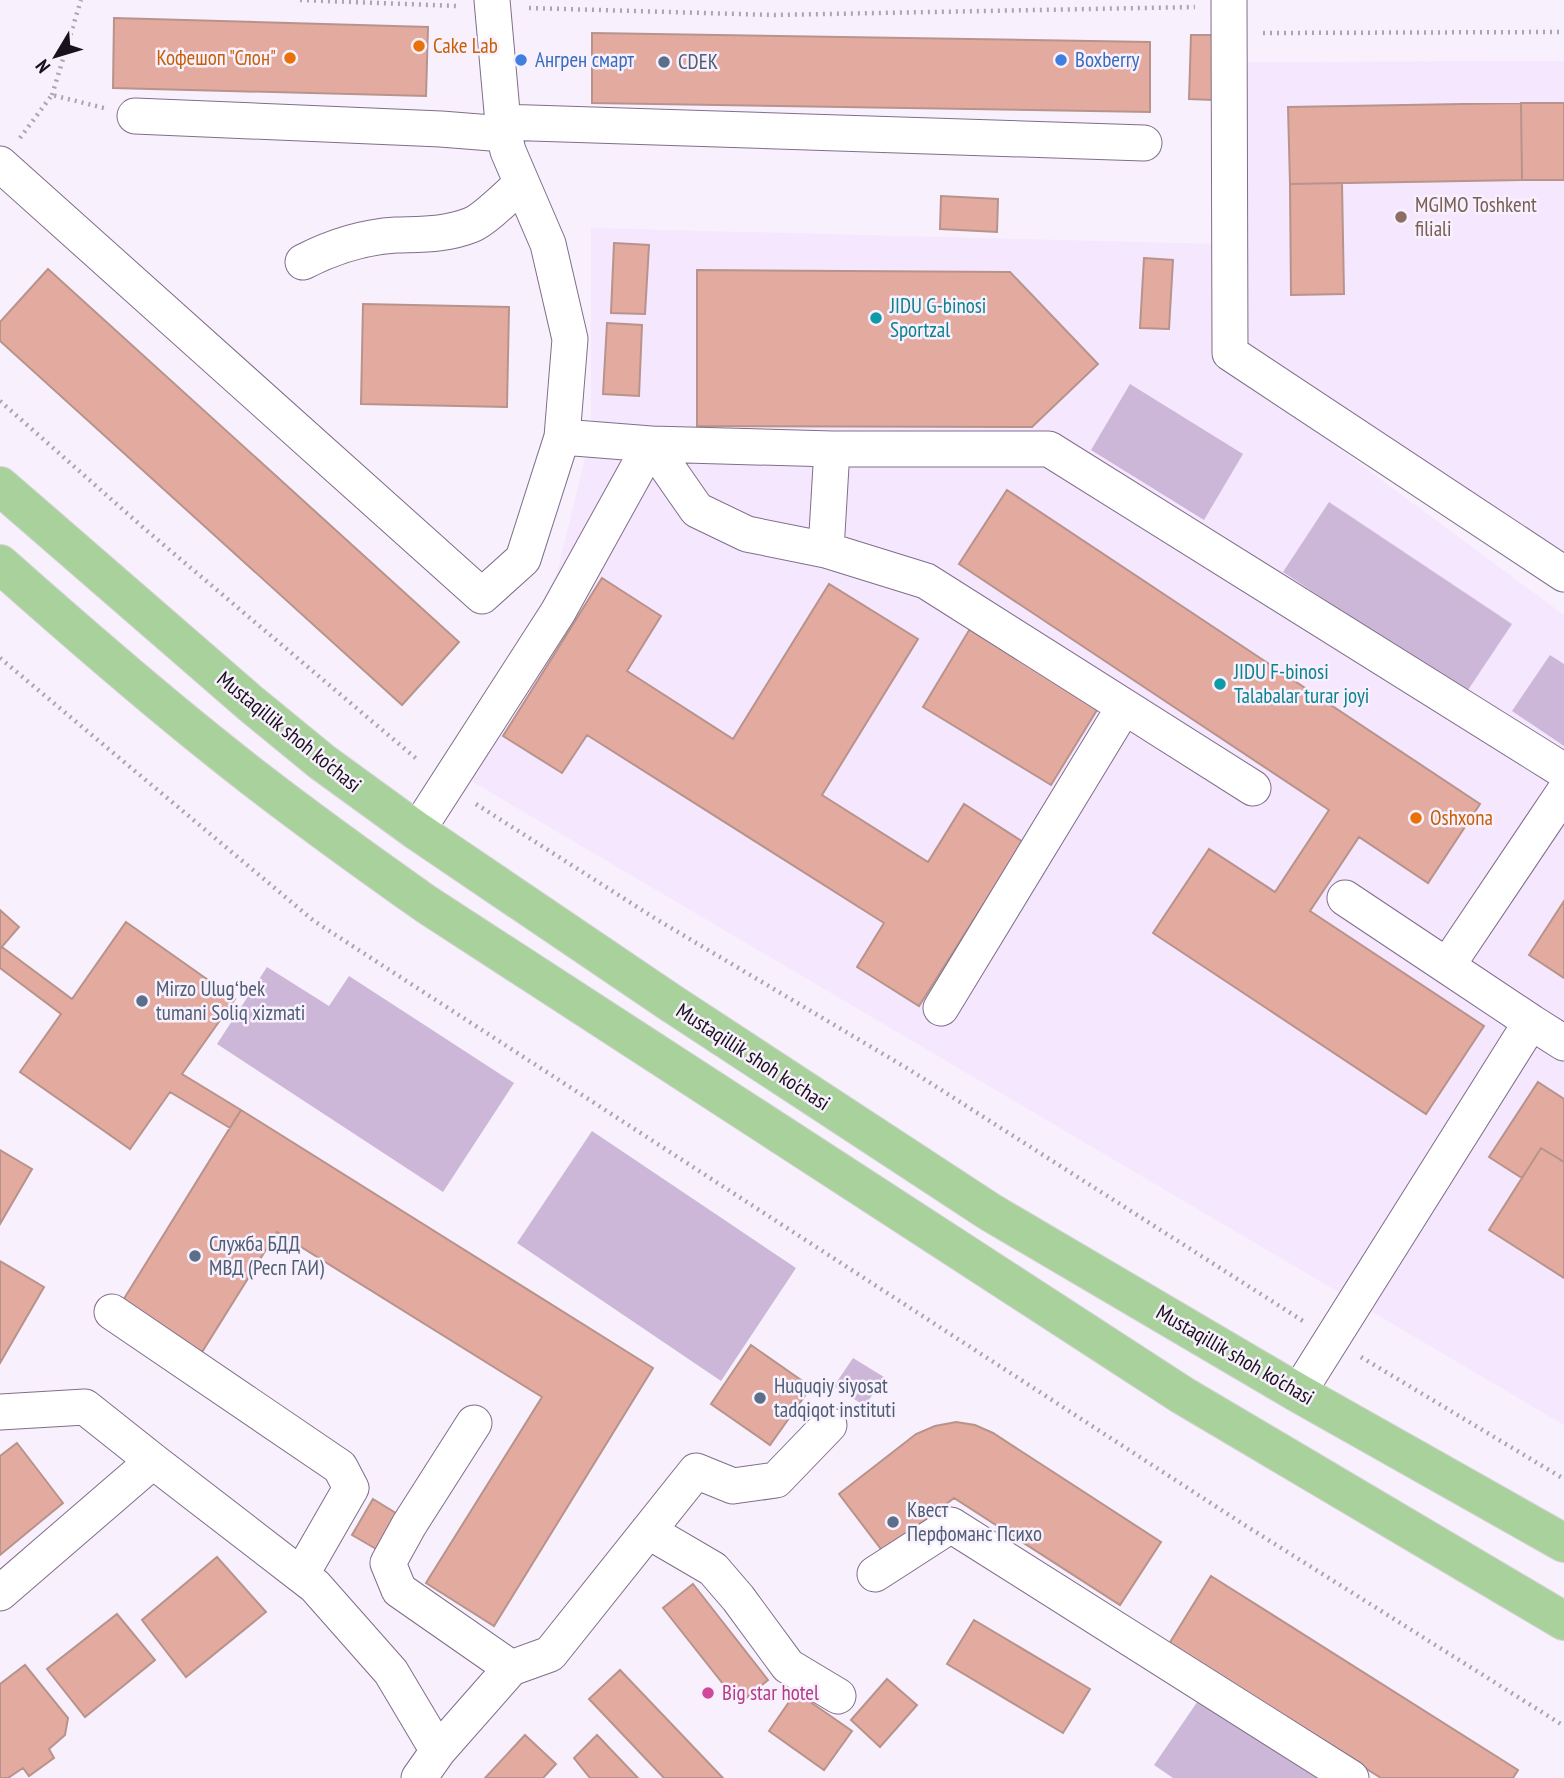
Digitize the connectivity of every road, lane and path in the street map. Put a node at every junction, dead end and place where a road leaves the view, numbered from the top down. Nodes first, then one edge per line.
1 (81, 0) edge
2 (300, 0) edge
3 (492, 3) edge
4 (1230, 15) edge
5 (1564, 32) edge
6 (52, 95) junction
7 (135, 116) joint
8 (503, 128) junction
9 (1143, 143) dead end
10 (7, 154) edge
11 (522, 184) junction
12 (303, 262) dead end
13 (0, 401) edge
14 (562, 437) junction
15 (652, 444) junction
16 (832, 449) junction
17 (0, 486) edge
18 (826, 550) junction
19 (0, 564) edge
20 (1564, 573) edge
21 (0, 658) edge
22 (1124, 707) junction
23 (1564, 771) edge
24 (447, 785) junction
25 (1253, 788) dead end
26 (1564, 792) edge
27 (417, 831) junction
28 (1345, 898) dead end
29 (1447, 966) junction
30 (942, 1008) dead end
31 (1531, 1022) junction
32 (1564, 1043) edge
33 (111, 1312) dead end
34 (1332, 1339) junction
35 (1298, 1393) junction
36 (0, 1412) edge
37 (474, 1423) dead end
38 (829, 1424) dead end
39 (153, 1461) junction
40 (1564, 1479) edge
41 (648, 1531) junction
42 (1564, 1544) edge
43 (876, 1574) dead end
44 (301, 1575) junction
45 (0, 1593) edge
46 (1564, 1621) edge
47 (511, 1668) junction
48 (838, 1696) dead end
49 (1564, 1726) edge
50 (429, 1764) edge
51 (1344, 1776) edge

1 - 6 path
2 - 3 path
3 - 4 path
3 - 8 lane
4 - 5 path
4 - 20 lane
6 - 7 path
6 - 10 path
7 - 8 lane
8 - 9 lane
8 - 11 lane
10 - 14 lane
11 - 12 lane
11 - 14 lane
13 - 24 path
14 - 15 lane
15 - 16 lane
15 - 18 lane
15 - 24 lane
16 - 18 lane
16 - 23 lane
17 - 27 main road, Mustaqillik shoh ko'chasi
18 - 22 lane
19 - 46 main road
21 - 49 path
22 - 25 lane
22 - 30 lane
24 - 27 lane
24 - 34 path
26 - 29 lane
27 - 35 main road, Mustaqillik shoh ko'chasi
28 - 29 lane
29 - 31 lane
31 - 32 lane
31 - 34 lane
33 - 44 lane
34 - 35 lane
34 - 40 path
35 - 42 main road, Mustaqillik shoh ko'chasi
36 - 39 lane
37 - 47 lane
38 - 41 lane
39 - 44 lane
39 - 45 lane
41 - 47 lane
41 - 48 lane
43 - 51 lane
44 - 50 lane
47 - 50 lane

